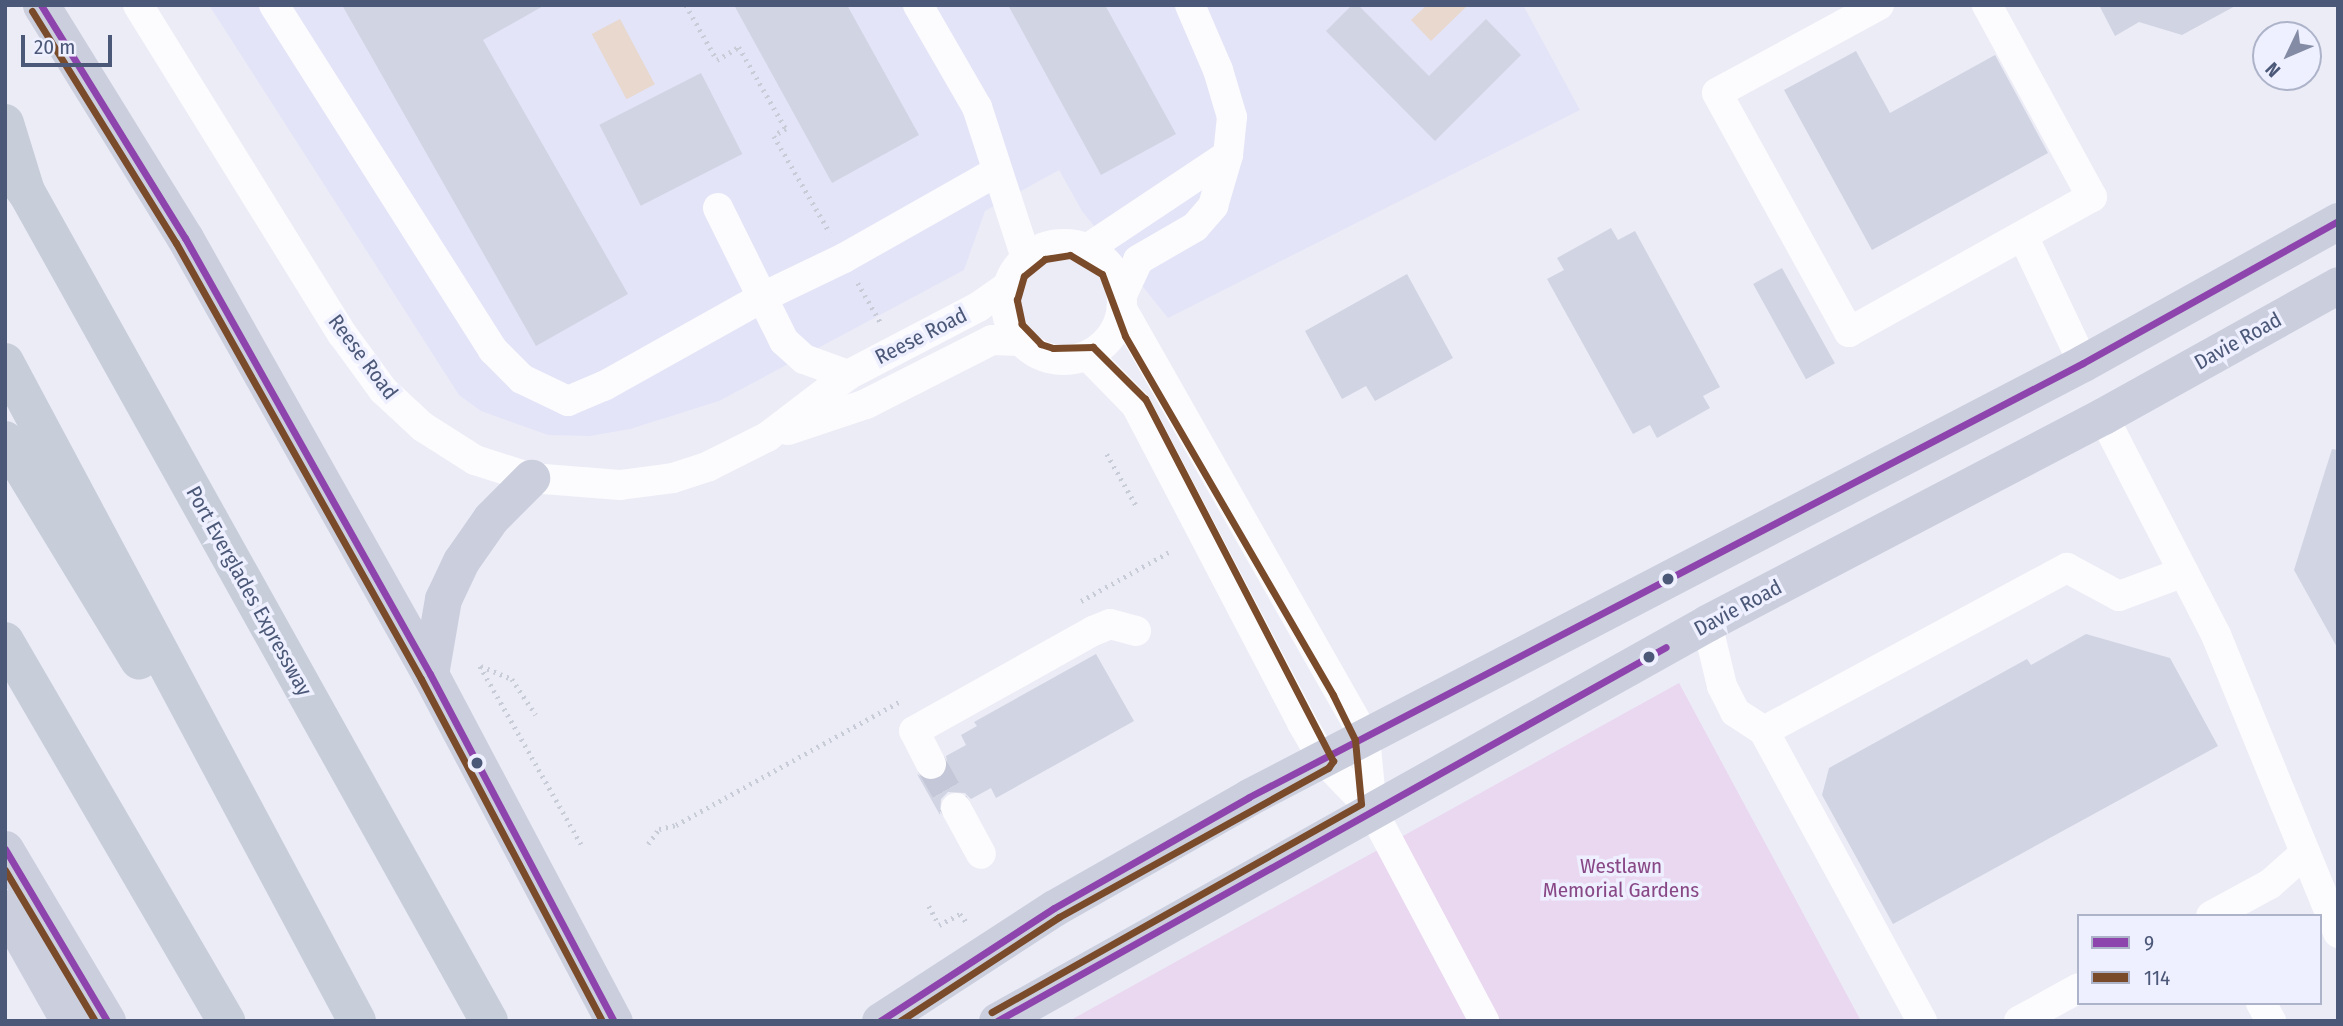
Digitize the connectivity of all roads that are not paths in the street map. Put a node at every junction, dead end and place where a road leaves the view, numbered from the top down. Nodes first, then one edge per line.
1 (41, 5) edge
2 (274, 5) edge
3 (918, 5) edge
4 (1879, 5) edge
5 (1987, 5) edge
6 (146, 8) edge
7 (1195, 14) edge
8 (5, 123) edge
9 (1228, 155) junction
10 (996, 172) junction
11 (16, 179) edge
12 (718, 208) dead end
13 (2338, 221) edge
14 (2024, 238) junction
15 (1087, 249) junction
16 (1026, 258) junction
17 (2338, 285) edge
18 (1008, 286) junction
19 (763, 297) junction
20 (1122, 302) junction
21 (1021, 341) junction
22 (1088, 356) junction
23 (5, 362) edge
24 (2083, 363) junction
25 (848, 375) junction
26 (2102, 416) junction
27 (767, 437) junction
28 (5, 440) edge
29 (531, 478) junction
30 (2184, 572) junction
31 (1707, 623) junction
32 (1136, 631) dead end
33 (5, 641) edge
34 (430, 674) junction
35 (1764, 732) junction
36 (1365, 737) junction
37 (1323, 758) junction
38 (931, 764) tunnel mouth
39 (956, 808) tunnel mouth
40 (1371, 810) junction
41 (5, 849) edge
42 (2305, 853) junction
43 (981, 854) dead end
44 (5, 908) edge
45 (2215, 914) edge
46 (2338, 933) edge
47 (331, 976) junction
48 (2077, 989) edge
49 (2262, 1005) edge
50 (69, 1021) edge
51 (107, 1021) edge
52 (226, 1021) edge
53 (357, 1021) edge
54 (489, 1021) edge
55 (614, 1021) edge
56 (880, 1021) edge
57 (997, 1021) edge
58 (1483, 1021) edge
59 (1922, 1021) edge
60 (2020, 1021) edge
61 (2271, 1021) edge

1 - 34 main road
2 - 19 street
3 - 10 street
4 - 14 street
5 - 14 street
6 - 29 street, Reese Road
7 - 9 street
8 - 11 highway, Port Everglades Expressway
9 - 15 street
9 - 20 street
10 - 16 street
10 - 19 street
11 - 54 highway, Port Everglades Expressway
12 - 19 street
13 - 24 main road
14 - 24 street
15 - 16 street
15 - 20 street
16 - 18 street
17 - 26 main road, Davie Road
18 - 21 street
18 - 25 street, Reese Road
19 - 25 street
20 - 22 street
20 - 36 street
21 - 22 street
21 - 27 street, Reese Road
22 - 37 street
23 - 47 highway
24 - 36 main road
25 - 27 street, Reese Road
26 - 30 street
26 - 31 main road, Davie Road
27 - 29 street, Reese Road
28 - 47 highway
29 - 34 main road
30 - 35 street
30 - 42 street
31 - 35 street
31 - 40 main road, Davie Road
32 - 38 street
33 - 52 highway
34 - 55 main road
35 - 59 street
36 - 37 main road
36 - 40 street
37 - 40 street
37 - 56 main road
39 - 43 street
40 - 57 main road, Davie Road
40 - 58 street
41 - 51 main road
42 - 45 street
42 - 46 street
44 - 50 main road
47 - 53 highway
48 - 60 street
49 - 61 street

